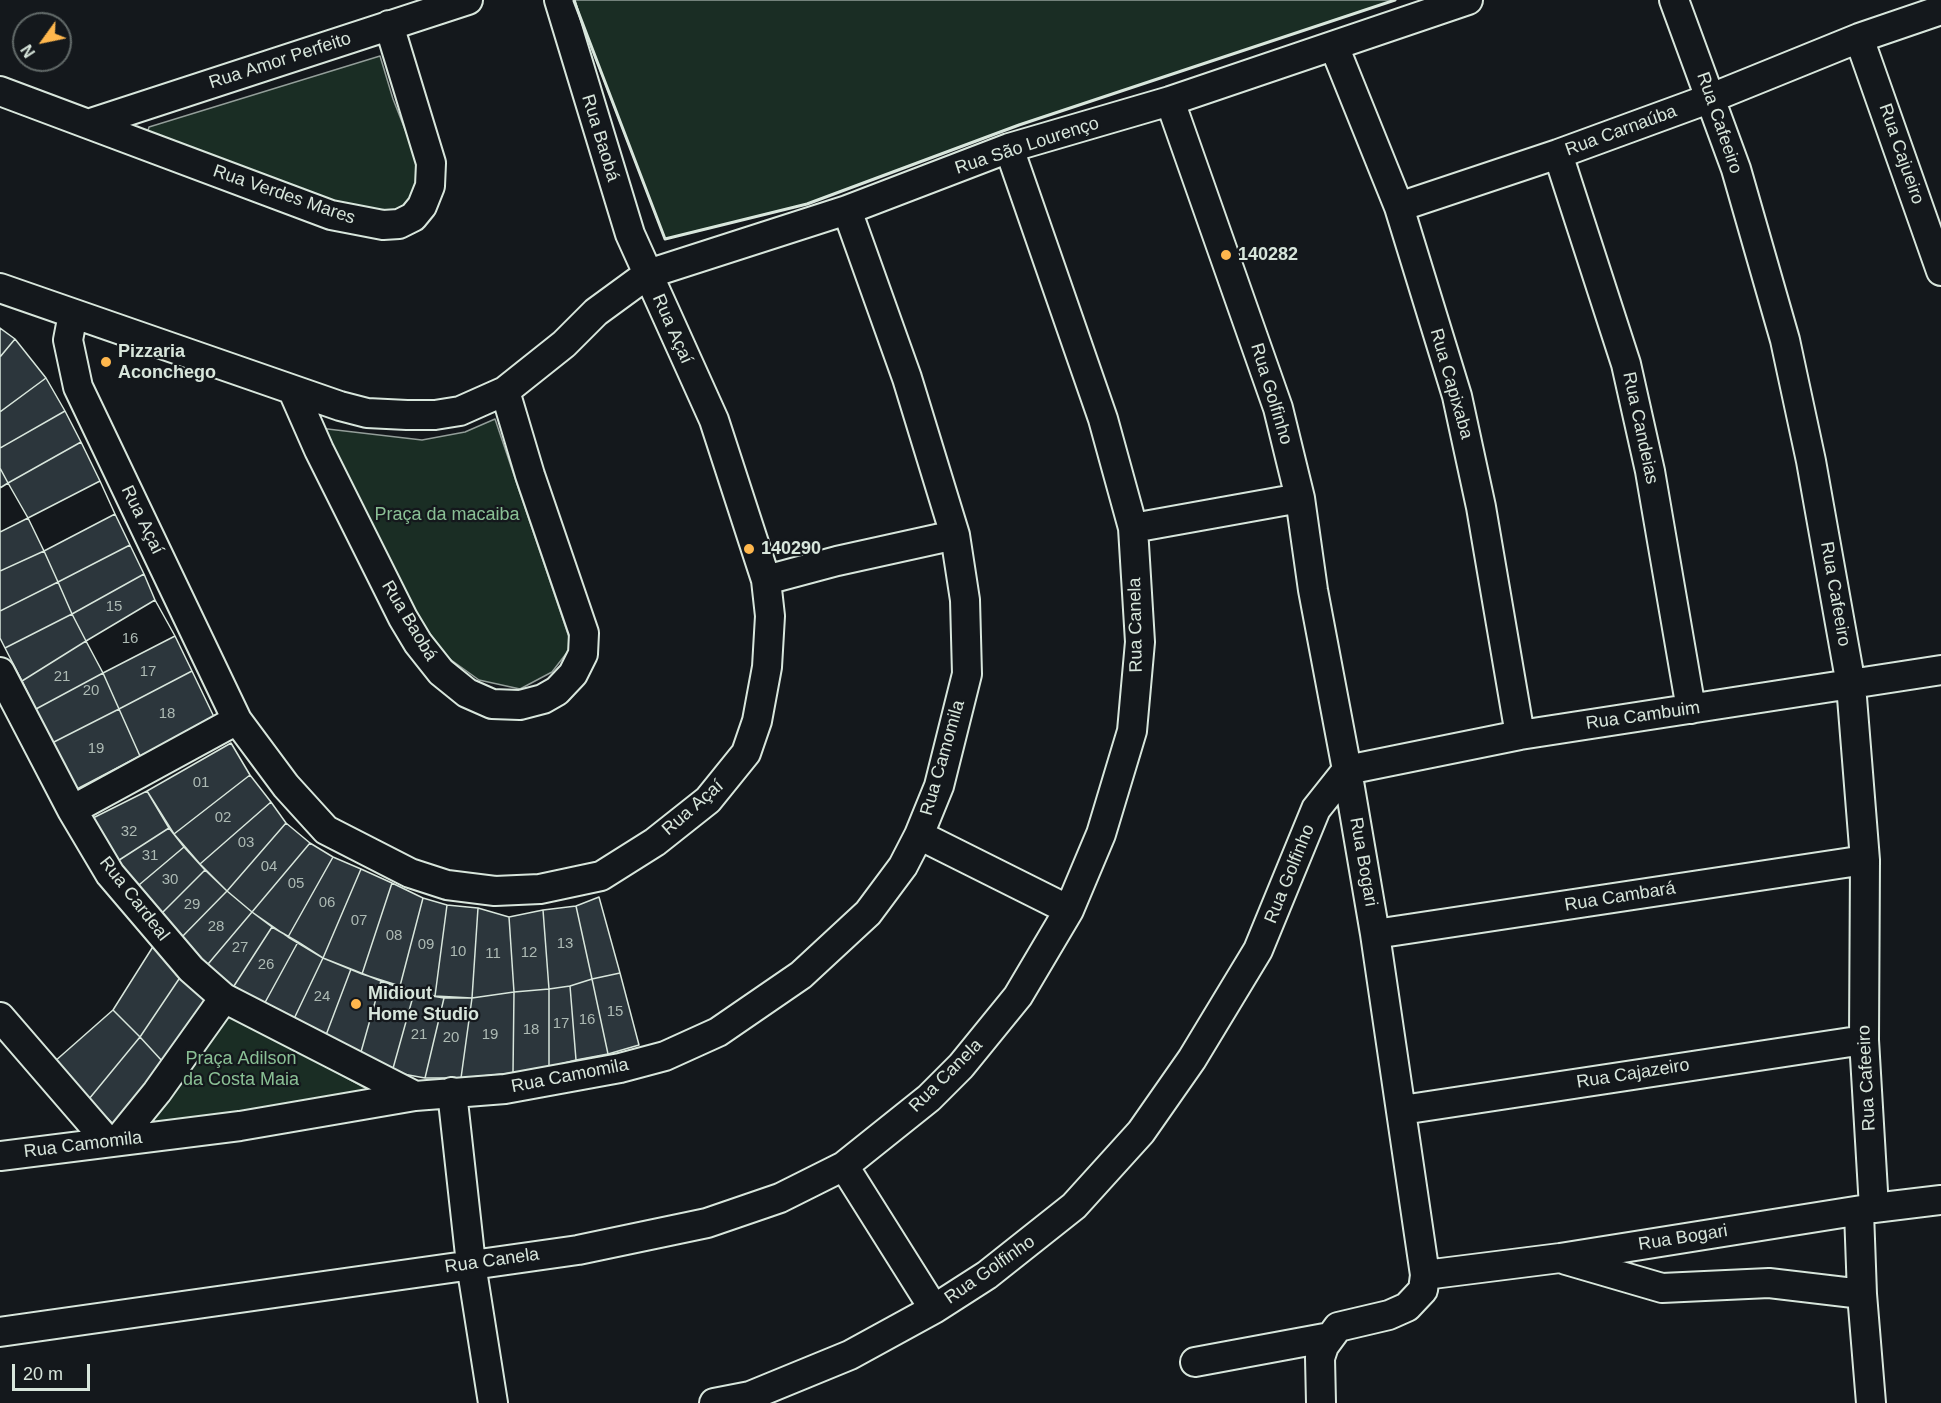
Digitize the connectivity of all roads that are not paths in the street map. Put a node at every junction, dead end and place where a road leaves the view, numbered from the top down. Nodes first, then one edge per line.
1 (468, 0) edge
2 (559, 0) edge
3 (1468, 0) edge
4 (1674, 0) edge
5 (1941, 10) edge
6 (389, 25) junction
7 (1859, 38) junction
8 (1334, 46) junction
9 (0, 91) edge
10 (1711, 98) junction
11 (1170, 101) junction
12 (91, 123) junction
13 (1009, 148) junction
14 (1558, 154) junction
15 (1399, 207) junction
16 (846, 210) junction
17 (1941, 271) edge
18 (648, 274) junction
19 (0, 288) edge
20 (73, 314) junction
21 (293, 391) junction
22 (505, 391) junction
23 (1300, 498) junction
24 (1133, 528) junction
25 (955, 535) junction
26 (766, 580) junction
27 (1941, 670) edge
28 (0, 672) edge
29 (1851, 685) junction
30 (1691, 709) junction
31 (237, 720) junction
32 (1520, 735) junction
33 (1347, 770) junction
34 (72, 810) junction
35 (919, 835) junction
36 (1864, 860) junction
37 (1069, 909) junction
38 (1376, 934) junction
39 (224, 998) junction
40 (0, 1017) edge
41 (1864, 1040) junction
42 (452, 1092) junction
43 (415, 1096) junction
44 (1402, 1110) junction
45 (113, 1141) junction
46 (0, 1156) edge
47 (844, 1166) junction
48 (1941, 1200) edge
49 (1867, 1210) junction
50 (1560, 1258) junction
51 (471, 1264) junction
52 (1425, 1275) junction
53 (1862, 1294) junction
54 (934, 1309) junction
55 (0, 1332) edge
56 (1325, 1348) junction
57 (1195, 1362) dead end
58 (750, 1400) edge
59 (493, 1403) edge
60 (714, 1403) edge
61 (1321, 1403) edge
62 (1871, 1403) edge

1 - 6 street, Rua Amor Perfeito
2 - 18 street, Rua Baobá
3 - 8 street, Rua São Lourenço
4 - 10 street, Rua Cafeeiro
5 - 7 street, Rua Carnaúba
6 - 12 street, Rua Amor Perfeito
6 - 12 street, Rua Verdes Mares
7 - 10 street, Rua Carnaúba
7 - 17 street, Rua Cajueiro
8 - 11 street, Rua São Lourenço
8 - 15 street, Rua Capixaba
9 - 12 street, Rua Verdes Mares
10 - 14 street, Rua Carnaúba
10 - 29 street, Rua Cafeeiro
11 - 13 street, Rua São Lourenço
11 - 23 street, Rua Golfinho
13 - 16 street, Rua São Lourenço
13 - 24 street, Rua Canela
14 - 15 street, Rua Carnaúba
14 - 30 street, Rua Candeias
15 - 32 street, Rua Capixaba
16 - 18 street, Rua São Lourenço
16 - 25 street, Rua Camomila
18 - 22 street, Rua São Lourenço
18 - 26 street, Rua Açaí
19 - 20 street
20 - 21 street
20 - 31 street, Rua Açaí
21 - 22 street
21 - 22 street, Rua Baobá
23 - 24 street
23 - 33 street, Rua Golfinho
24 - 37 street, Rua Canela
25 - 26 street
25 - 35 street, Rua Camomila
26 - 31 street, Rua Açaí
27 - 29 street, Rua Cambuim
28 - 34 street, Rua Cardeal
29 - 30 street, Rua Cambuim
29 - 36 street, Rua Cafeeiro
30 - 32 street, Rua Cambuim
31 - 34 street
32 - 33 street, Rua Cambuim
33 - 38 street, Rua Bogari
33 - 54 street, Rua Golfinho
34 - 39 street, Rua Cardeal
35 - 37 street
35 - 42 street, Rua Camomila
36 - 38 street, Rua Cambará
36 - 41 street, Rua Cafeeiro
37 - 47 street, Rua Canela
38 - 44 street, Rua Bogari
39 - 43 street, Rua Cardeal
39 - 45 street
40 - 45 street
41 - 44 street, Rua Cajazeiro
41 - 49 street, Rua Cafeeiro
42 - 43 street, Rua Camomila
42 - 51 street
43 - 45 street, Rua Camomila
44 - 52 street, Rua Bogari
45 - 46 street, Rua Camomila
47 - 51 street, Rua Canela
47 - 54 street
48 - 49 street, Rua Bogari
49 - 50 street, Rua Bogari
49 - 53 street, Rua Cafeeiro
50 - 52 street, Rua Bogari
50 - 53 street
51 - 55 street, Rua Canela
51 - 59 street
52 - 56 street
53 - 62 street, Rua Cafeeiro
54 - 58 street, Rua Golfinho
56 - 57 street
56 - 61 street
58 - 60 street, Rua Golfinho

